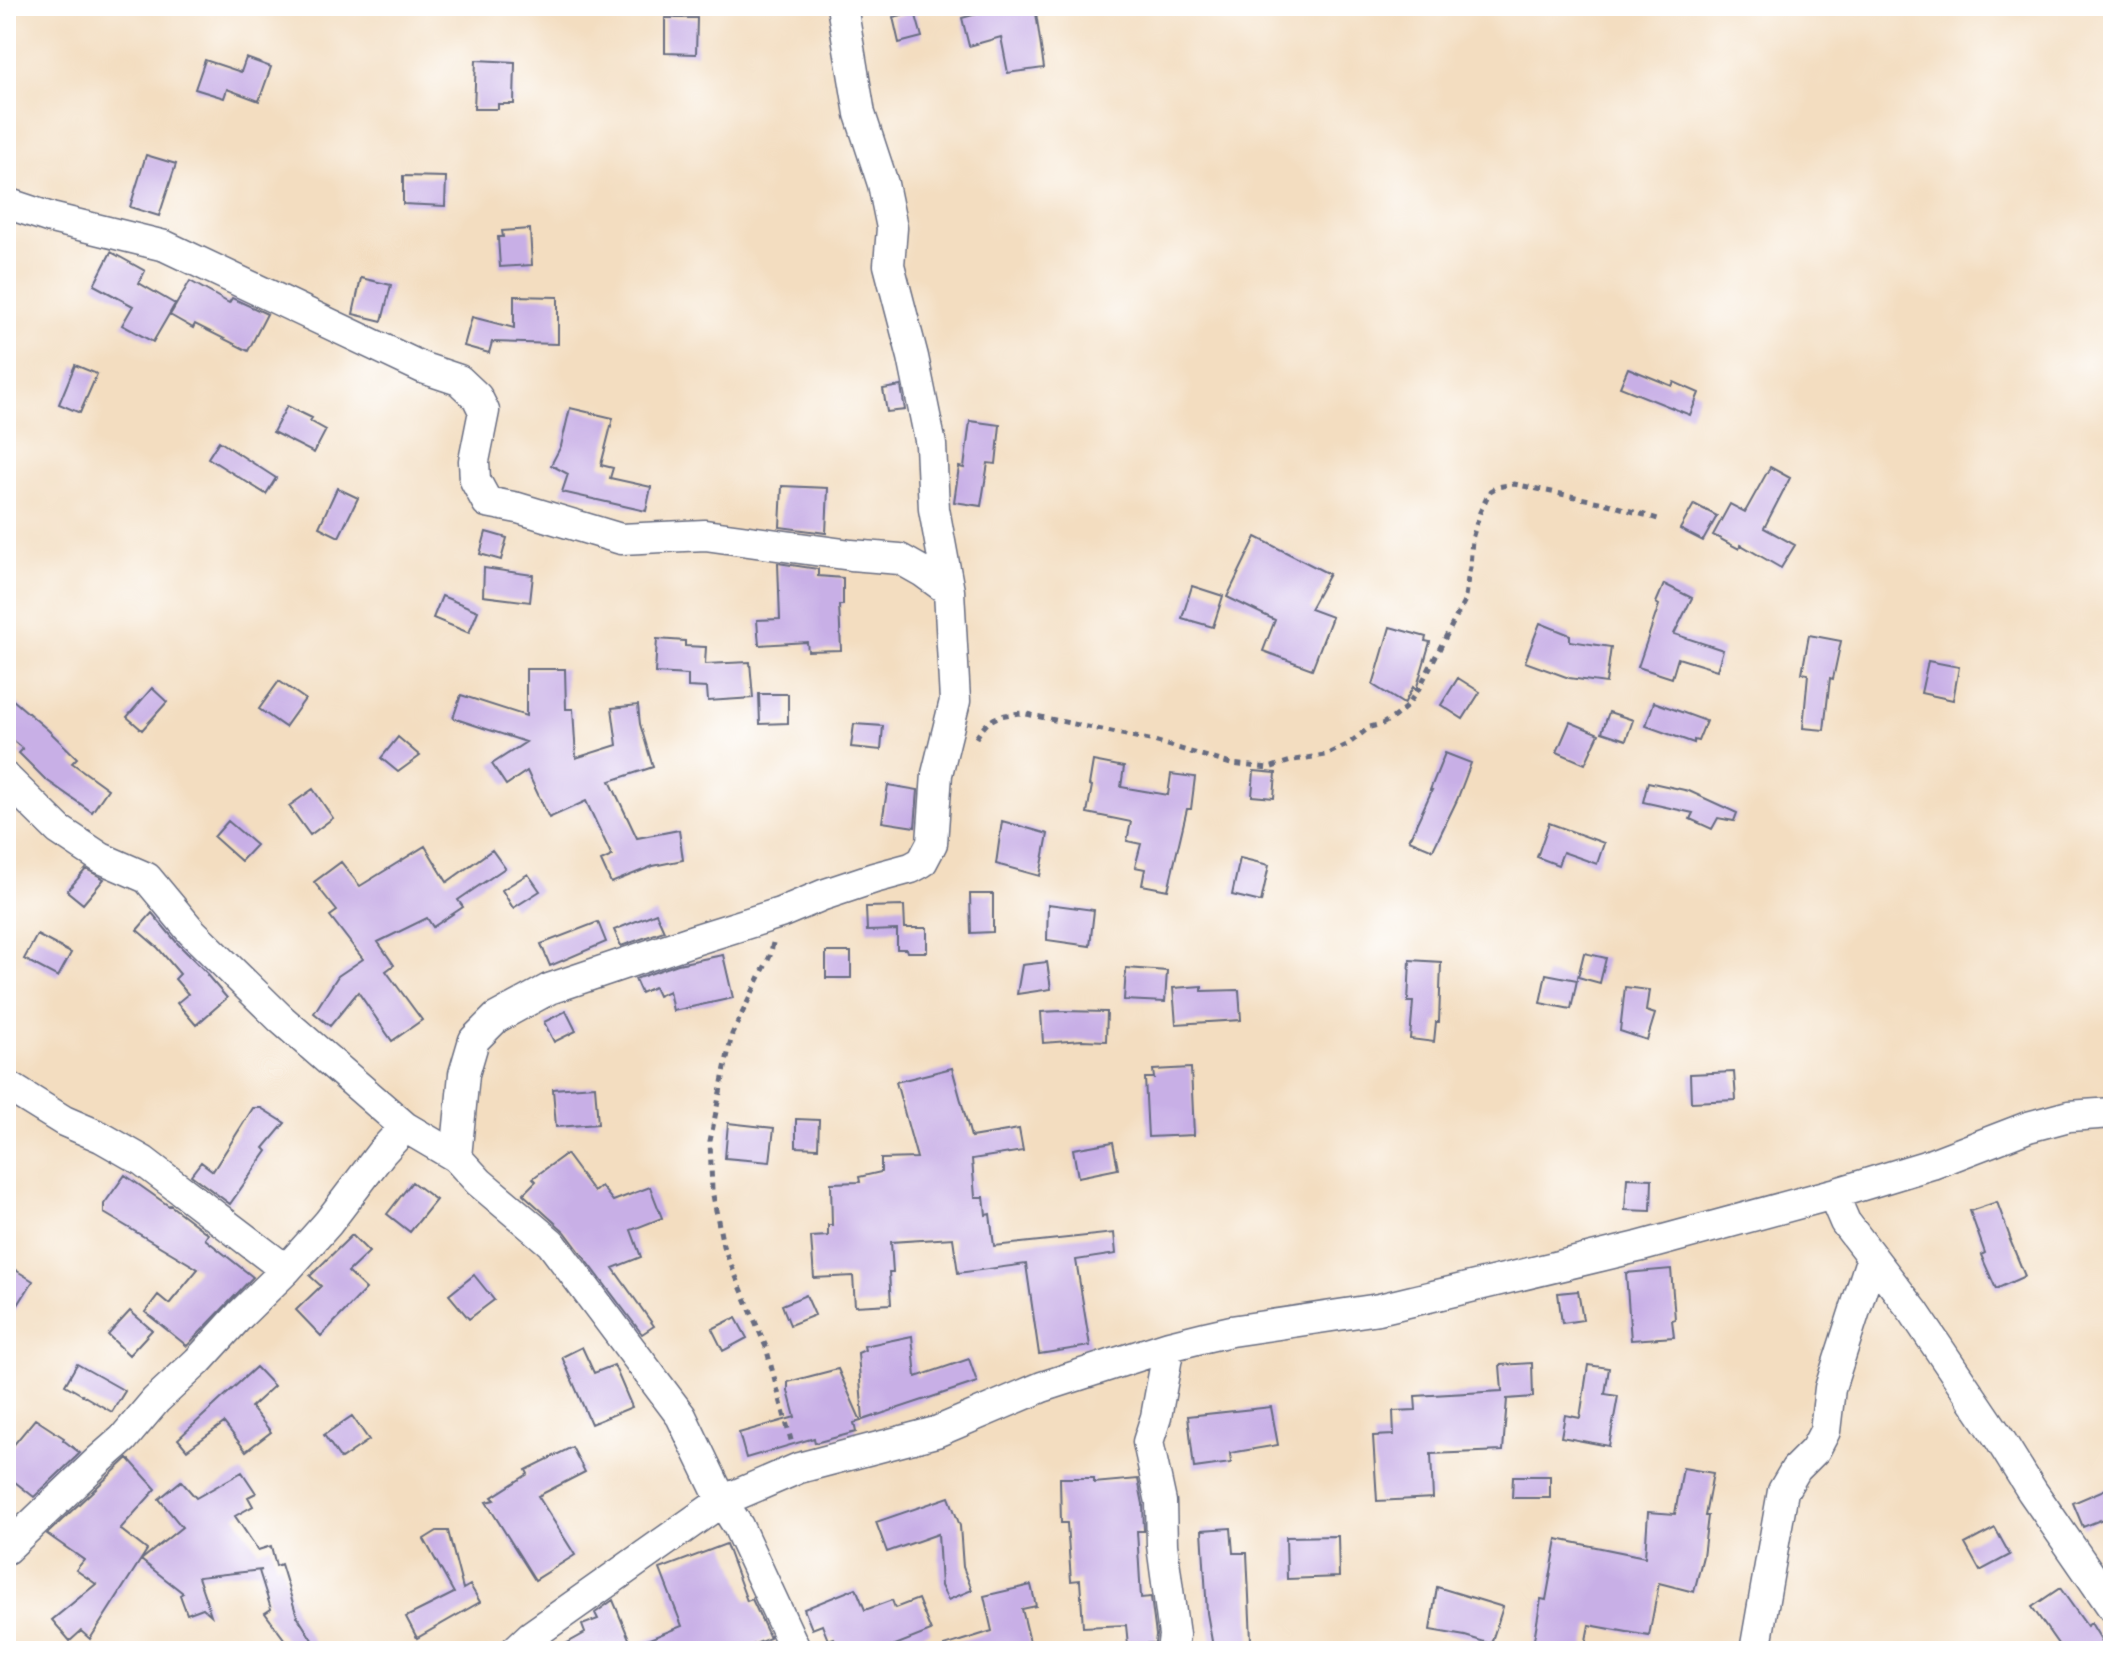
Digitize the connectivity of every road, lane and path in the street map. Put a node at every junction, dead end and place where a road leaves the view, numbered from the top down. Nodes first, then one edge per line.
1 (842, 6) edge
2 (6, 203) edge
3 (1658, 519) dead end
4 (949, 591) junction
5 (974, 740) dead end
6 (6, 778) edge
7 (780, 913) junction
8 (6, 1085) edge
9 (2113, 1113) edge
10 (405, 1127) junction
11 (456, 1157) junction
12 (1833, 1194) junction
13 (1872, 1257) junction
14 (286, 1270) junction
15 (1169, 1346) junction
16 (799, 1468) junction
17 (722, 1501) junction
18 (6, 1549) edge
19 (2113, 1608) edge
20 (515, 1651) edge
21 (796, 1651) edge
22 (1172, 1651) edge
23 (1755, 1651) edge

1 - 4 street
2 - 4 street
3 - 5 path
4 - 7 street
6 - 10 street
7 - 11 street
7 - 16 path
8 - 14 street
9 - 12 street
10 - 11 street
10 - 14 street
11 - 17 street
12 - 13 street
12 - 15 street
13 - 19 street
13 - 23 street
14 - 18 street
15 - 16 street
15 - 22 street
16 - 17 street
17 - 20 street
17 - 21 street

